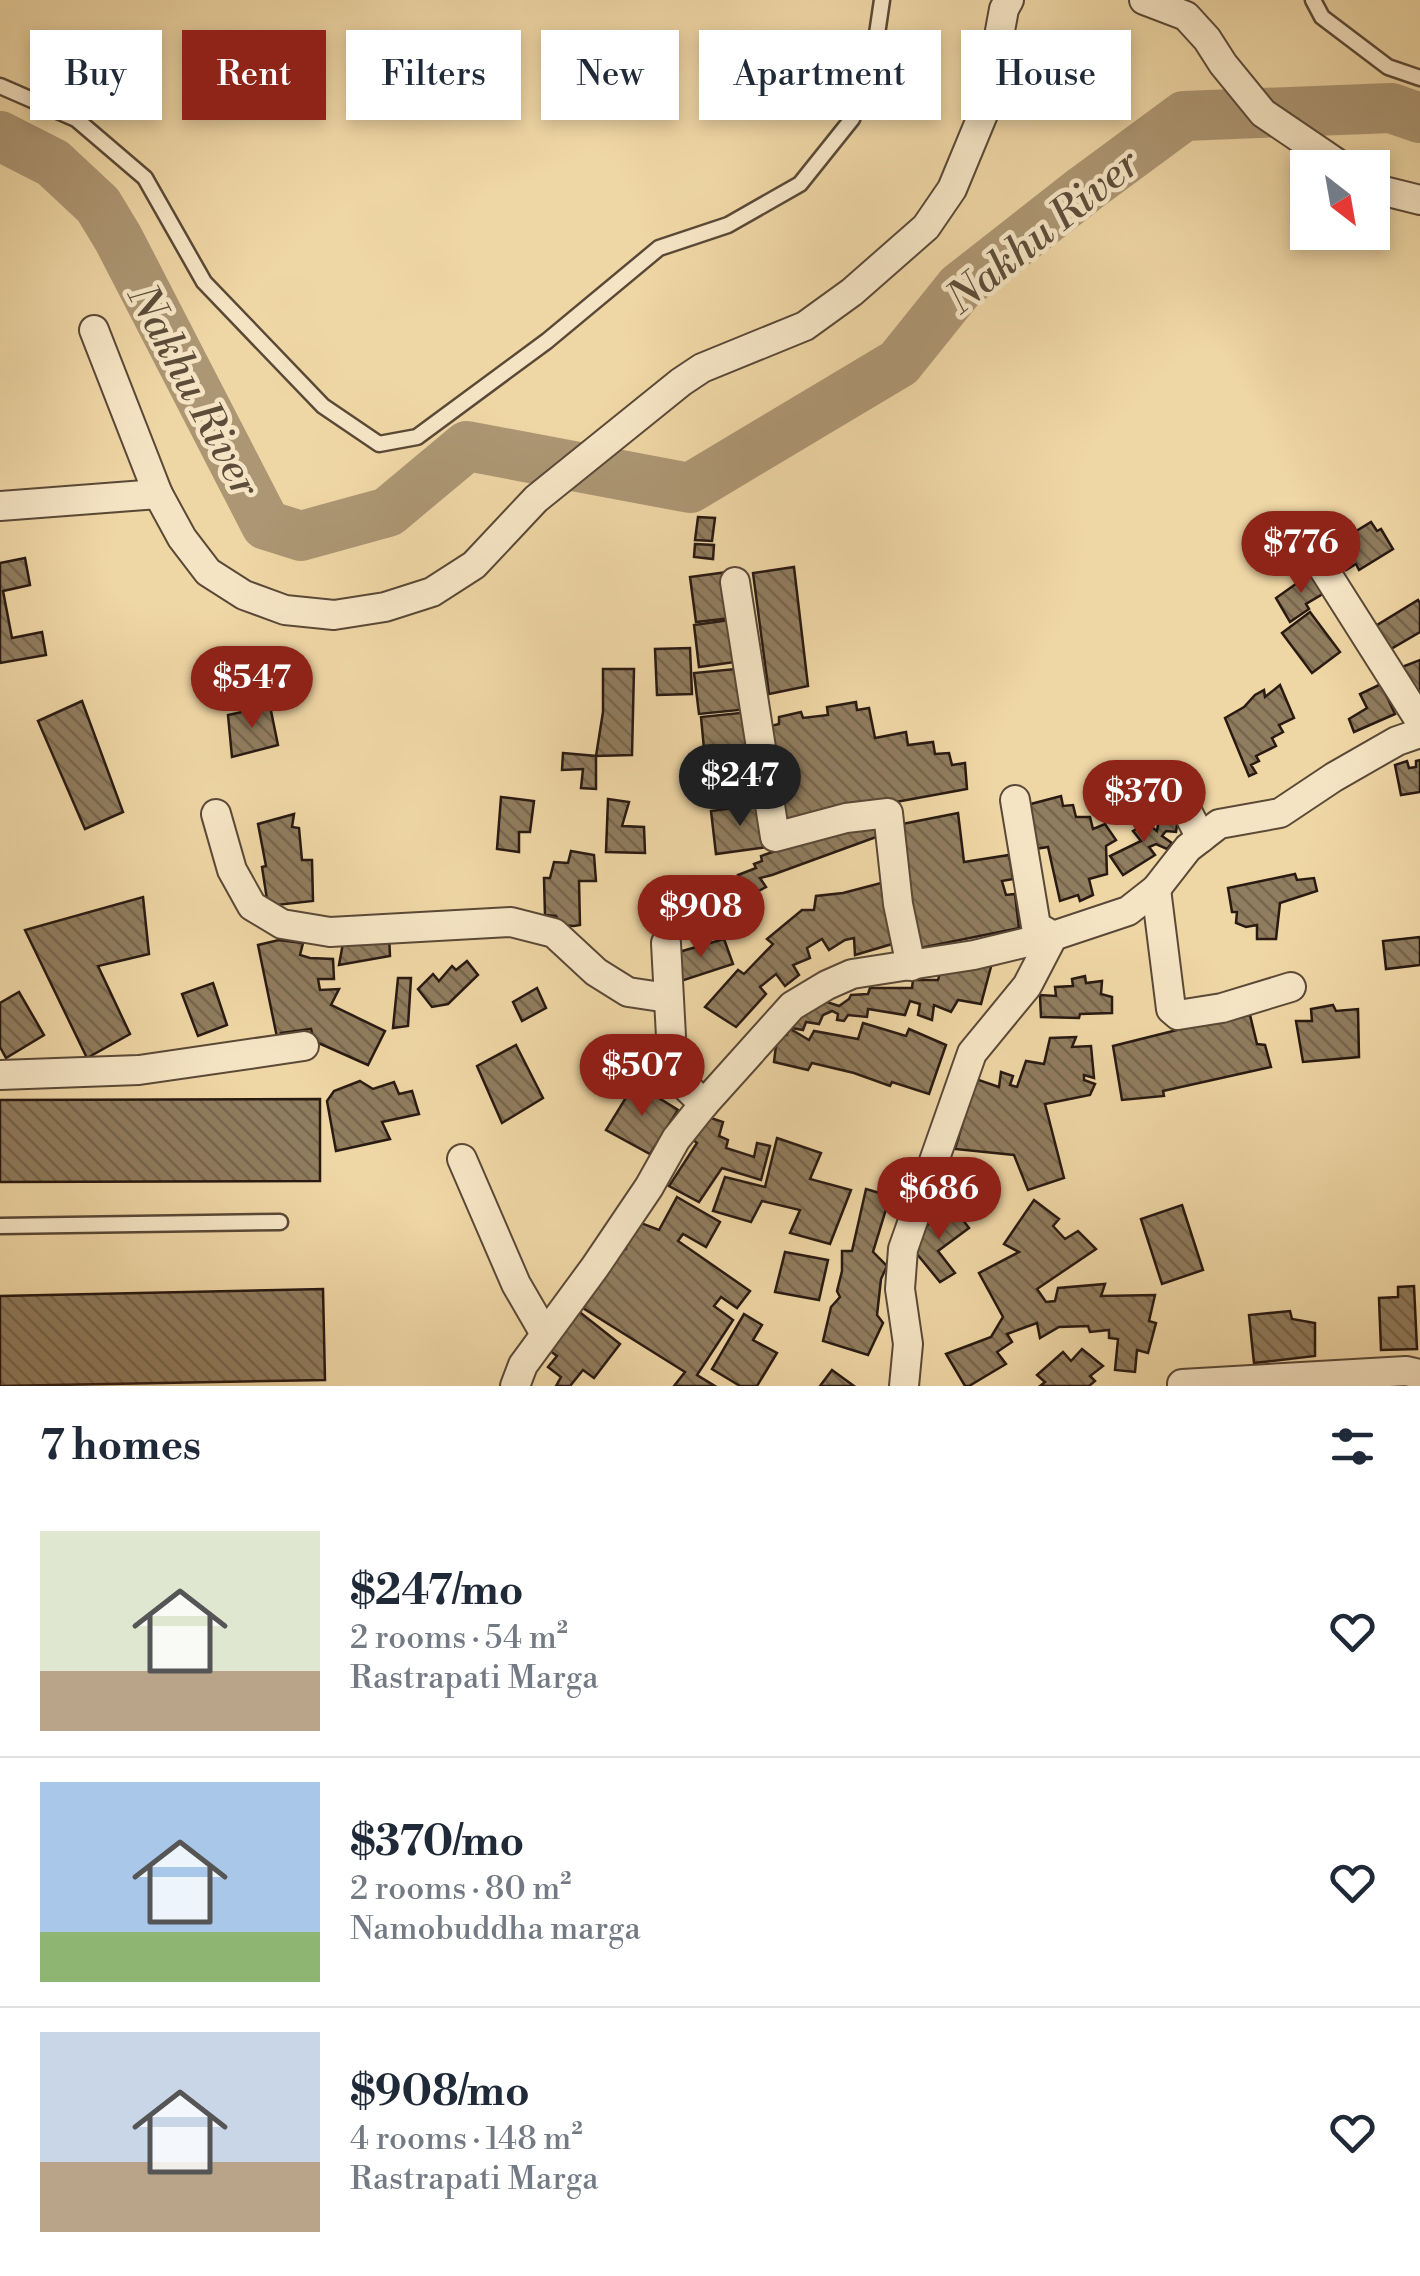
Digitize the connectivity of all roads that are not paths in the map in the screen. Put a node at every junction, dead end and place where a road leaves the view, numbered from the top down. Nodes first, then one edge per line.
1 (882, 0) edge
2 (1009, 0) edge
3 (1144, 0) edge
4 (1313, 0) edge
5 (1420, 78) edge
6 (0, 86) edge
7 (1318, 150) edge
8 (1390, 192) edge
9 (1420, 200) edge
10 (94, 330) dead end
11 (158, 494) junction
12 (0, 506) edge
13 (1318, 560) dead end
14 (735, 582) dead end
15 (1420, 720) edge
16 (1420, 733) edge
17 (1014, 800) dead end
18 (1187, 811) dead end
19 (216, 814) dead end
20 (1202, 838) junction
21 (1156, 889) junction
22 (1053, 936) junction
23 (666, 943) dead end
24 (911, 966) junction
25 (1290, 986) dead end
26 (668, 998) junction
27 (304, 1046) dead end
28 (0, 1075) edge
29 (704, 1104) junction
30 (462, 1159) dead end
31 (280, 1222) dead end
32 (0, 1226) edge
33 (545, 1334) junction
34 (1420, 1374) edge
35 (1182, 1384) dead end
36 (516, 1386) edge
37 (904, 1386) edge

1 - 6 lane
2 - 11 street
3 - 7 street
4 - 5 lane
8 - 9 street
10 - 11 street
11 - 12 street
13 - 15 street
14 - 24 street
16 - 20 street
17 - 22 street
18 - 20 street
19 - 26 street
20 - 21 street
21 - 22 street
21 - 25 street
22 - 24 street
22 - 37 street
23 - 26 street
24 - 29 street
26 - 29 street
27 - 28 street
29 - 33 street
30 - 33 street
31 - 32 lane
33 - 36 street
34 - 35 street

